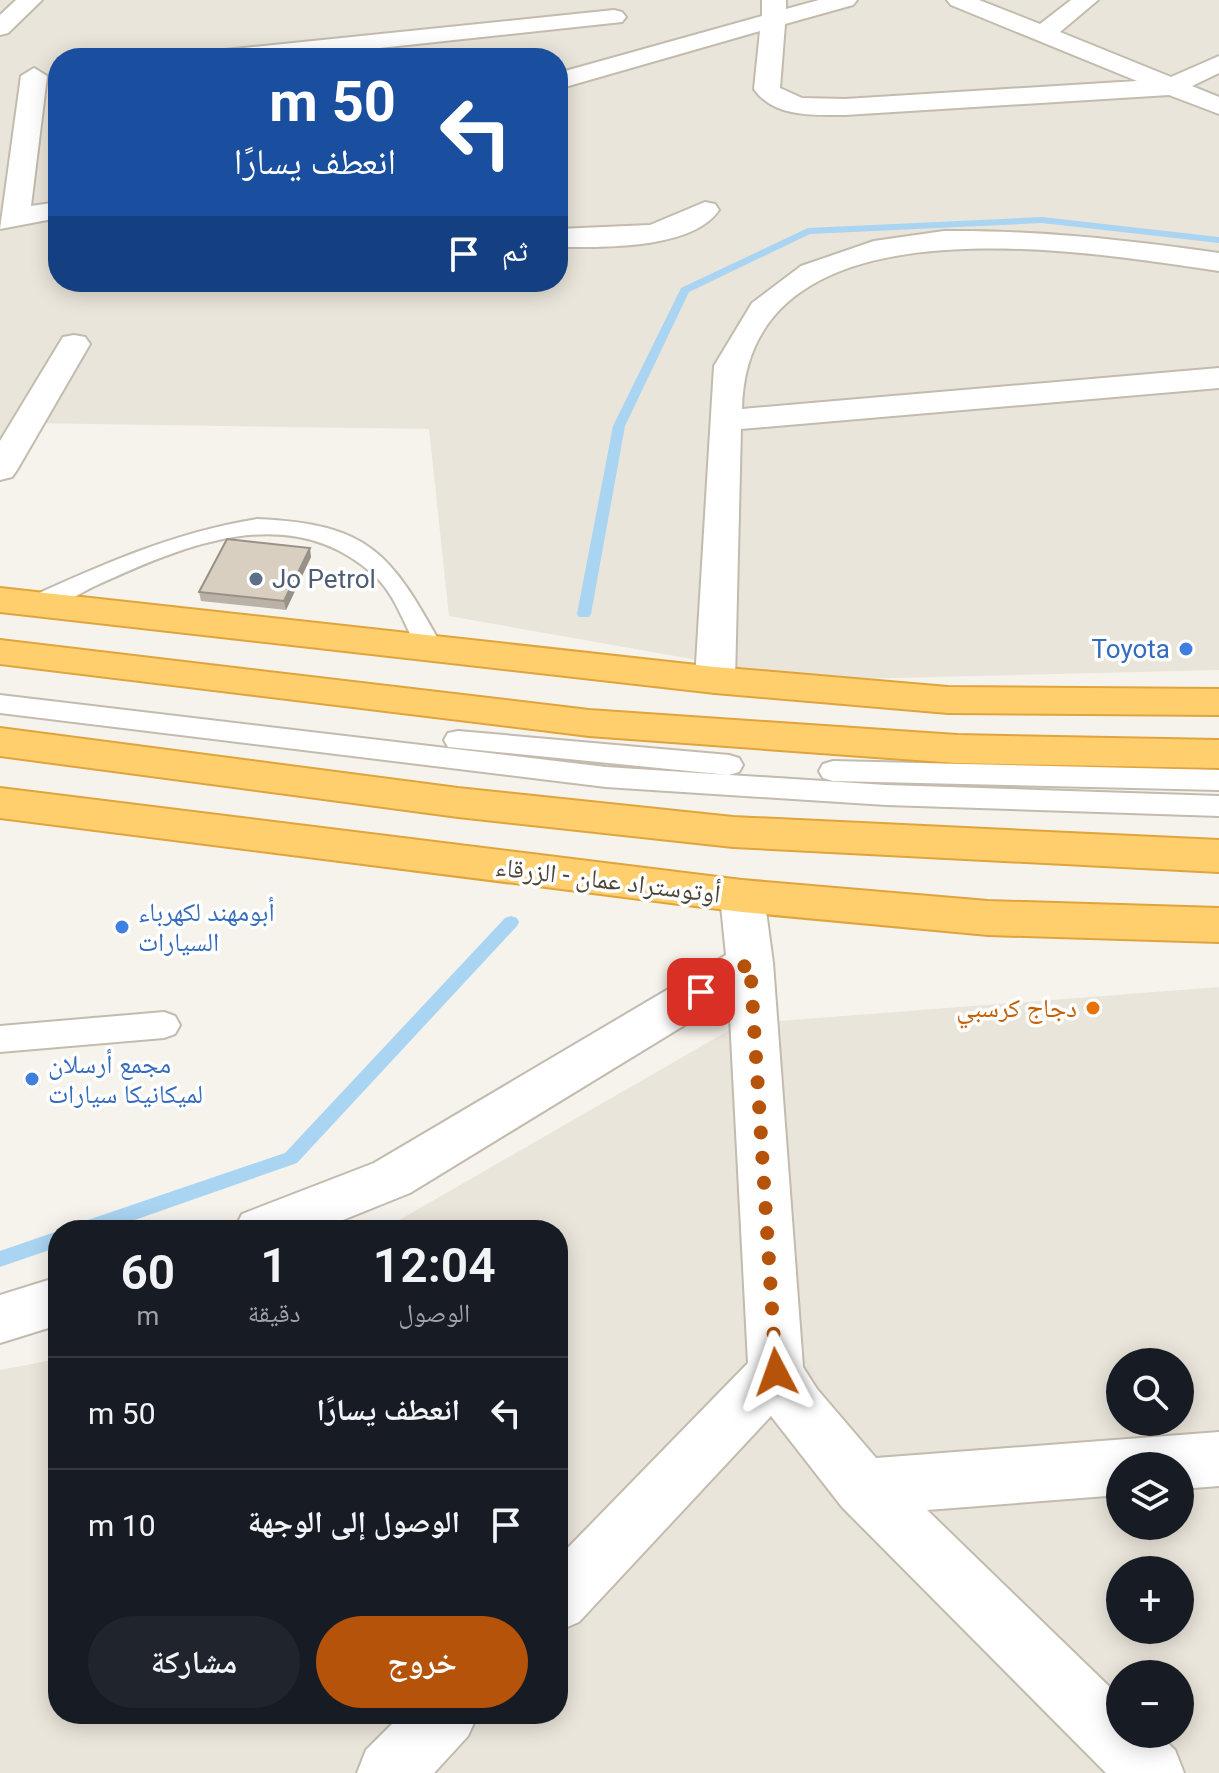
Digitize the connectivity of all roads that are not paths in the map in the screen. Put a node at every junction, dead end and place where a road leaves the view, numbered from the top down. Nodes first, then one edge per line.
1 (845, 0) edge
2 (959, 0) edge
3 (1086, 0) edge
4 (35, 1) edge
5 (611, 9) edge
6 (775, 10) edge
7 (0, 28) edge
8 (1044, 33) junction
9 (296, 48) edge
10 (636, 60) junction
11 (1219, 63) edge
12 (35, 76) edge
13 (568, 78) edge
14 (1171, 87) junction
15 (1219, 106) edge
16 (705, 210) dead end
17 (48, 212) edge
18 (8, 219) edge
19 (568, 237) edge
20 (1219, 262) edge
21 (74, 344) dead end
22 (1219, 378) edge
23 (725, 420) junction
24 (0, 470) edge
25 (18, 602) edge
26 (430, 648) junction
27 (0, 652) edge
28 (715, 680) junction
29 (0, 683) edge
30 (1219, 702) edge
31 (0, 704) edge
32 (0, 742) edge
33 (1219, 754) edge
34 (1219, 780) edge
35 (0, 803) edge
36 (1219, 806) edge
37 (1219, 856) edge
38 (742, 896) junction
39 (1219, 925) edge
40 (750, 963) junction
41 (164, 1025) dead end
42 (0, 1039) edge
43 (285, 1220) edge
44 (48, 1304) edge
45 (0, 1319) edge
46 (776, 1372) junction
47 (1219, 1459) edge
48 (1194, 1461) edge
49 (1106, 1468) edge
50 (863, 1487) junction
51 (568, 1590) edge
52 (436, 1724) edge
53 (1125, 1763) edge
54 (389, 1773) edge

1 - 6 street
2 - 8 street
3 - 8 street
4 - 7 street
5 - 9 street
5 - 10 street
6 - 10 street
6 - 14 street
8 - 14 street
10 - 13 street
11 - 14 street
12 - 18 street
14 - 15 street
16 - 19 street
17 - 18 street
20 - 23 street
21 - 24 street
22 - 23 street
23 - 28 street
25 - 26 highway
25 - 26 lane
26 - 28 highway
27 - 33 highway
28 - 30 highway
29 - 34 lane
31 - 36 lane
32 - 37 highway
35 - 38 highway, أوتوستراد عمان - الزرقاء
38 - 39 highway, أوتوستراد عمان - الزرقاء
38 - 40 street
40 - 43 street
40 - 46 street
41 - 42 lane
44 - 45 street
46 - 50 street
46 - 51 street
47 - 48 street
49 - 50 street
50 - 53 street
52 - 54 street

